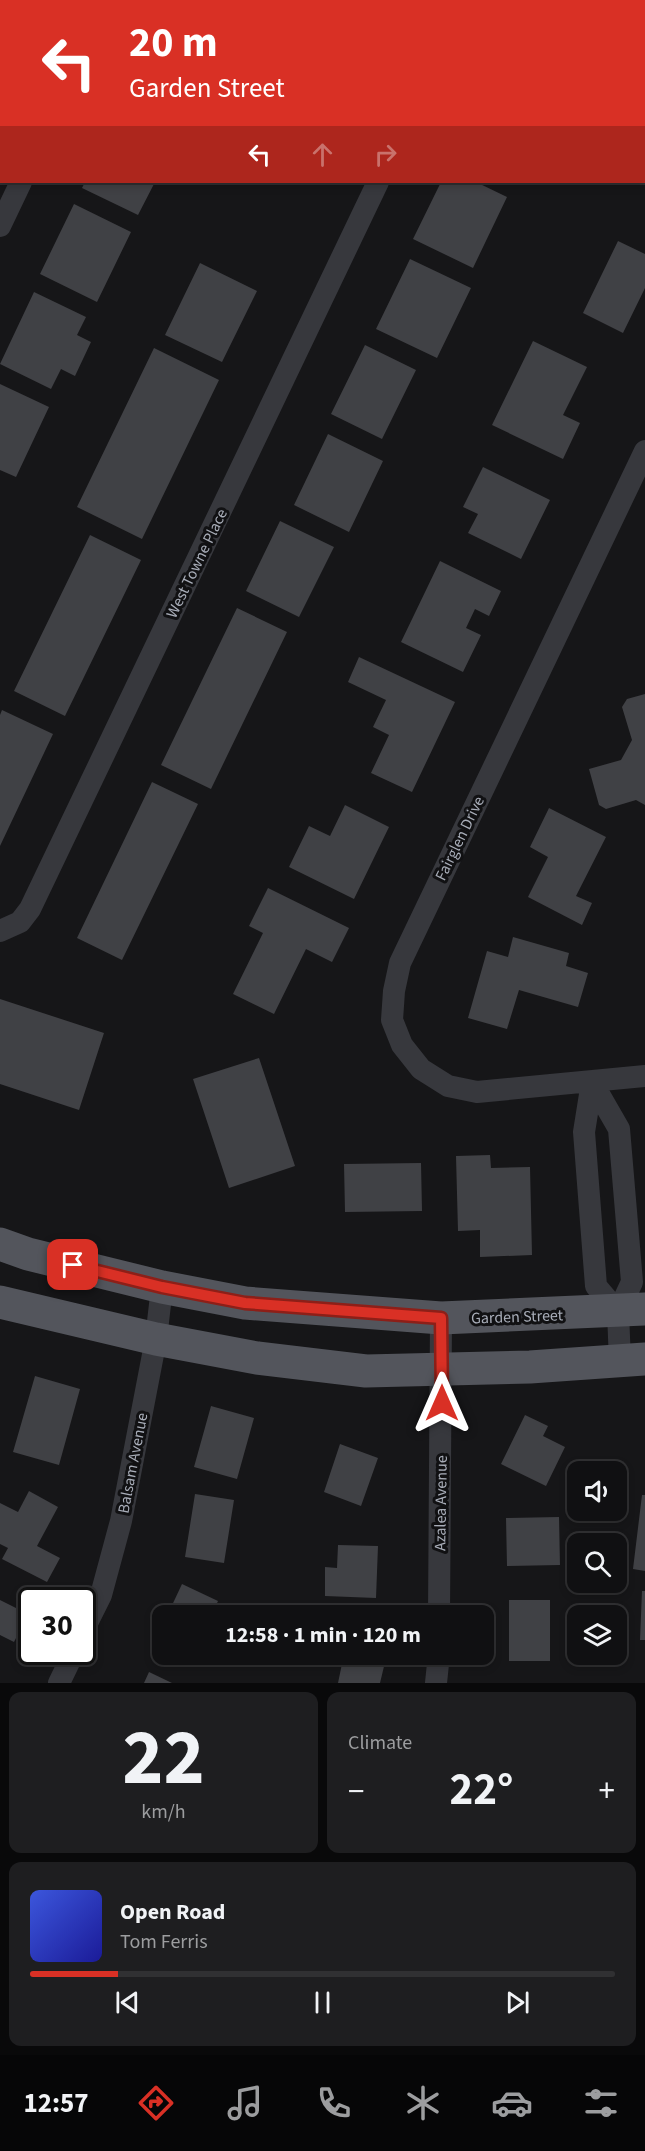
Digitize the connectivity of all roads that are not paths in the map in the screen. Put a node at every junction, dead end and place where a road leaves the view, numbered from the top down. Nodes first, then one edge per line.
1 (21, 183) edge
2 (378, 183) edge
3 (0, 226) edge
4 (645, 450) edge
5 (0, 931) edge
6 (645, 1076) edge
7 (592, 1082) junction
8 (0, 1244) edge
9 (162, 1287) junction
10 (0, 1302) edge
11 (632, 1311) edge
12 (441, 1318) junction
13 (156, 1340) junction
14 (633, 1360) edge
15 (442, 1370) junction
16 (96, 1604) edge
17 (439, 1605) edge
18 (67, 1665) edge
19 (438, 1665) edge
20 (58, 1683) edge
21 (436, 1683) edge

1 - 3 street
2 - 5 street, West Towne Place
4 - 7 street, Fairglen Drive
6 - 7 street, Fairglen Drive
7 - 11 street
7 - 11 street
8 - 9 main road, Garden Street
9 - 12 main road, Garden Street
9 - 13 street, Balsam Avenue
10 - 13 main road
11 - 12 main road, Garden Street
11 - 14 street
12 - 15 street, Azalea Avenue
13 - 15 main road
13 - 16 street, Balsam Avenue
14 - 15 main road
15 - 17 street, Azalea Avenue
18 - 20 street
19 - 21 street

